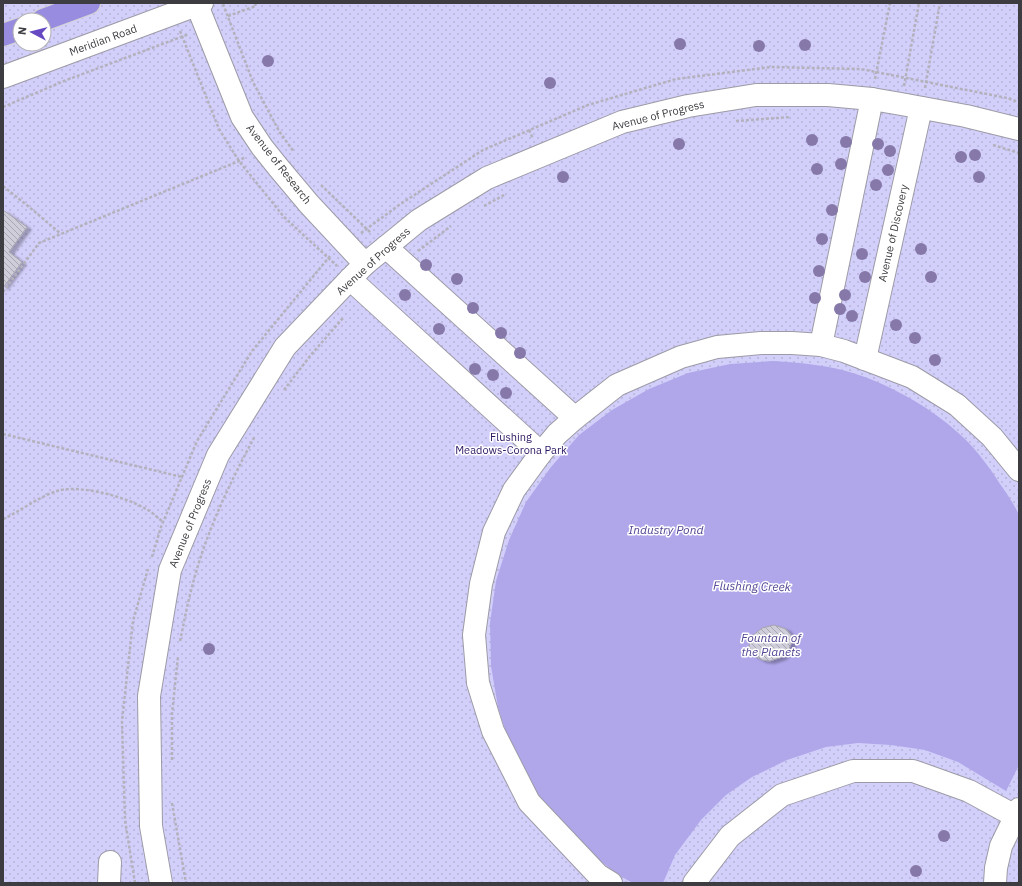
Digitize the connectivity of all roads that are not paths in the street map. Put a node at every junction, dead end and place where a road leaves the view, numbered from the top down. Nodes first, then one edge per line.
1 (89, 3) edge
2 (199, 4) edge
3 (52, 17) edge
4 (3, 78) edge
5 (872, 99) junction
6 (911, 106) junction
7 (1019, 129) edge
8 (386, 247) junction
9 (358, 272) junction
10 (821, 345) junction
11 (865, 358) junction
12 (574, 418) junction
13 (541, 453) junction
14 (1019, 470) edge
15 (1017, 812) edge
16 (110, 862) dead end
17 (995, 876) edge
18 (109, 883) edge
19 (161, 883) edge
20 (611, 883) edge
21 (694, 883) edge

1 - 3 highway
2 - 4 street, Meridian Road
2 - 9 street, Avenue of Research
5 - 6 street, Avenue of Progress
5 - 8 street, Avenue of Progress
5 - 10 street
6 - 7 street, Avenue of Progress
6 - 11 street, Avenue of Discovery
8 - 9 street, Avenue of Progress
8 - 12 street
9 - 13 street, Avenue of Research
9 - 19 street, Avenue of Progress
10 - 11 street
10 - 12 street
11 - 14 street
12 - 13 street
13 - 20 street
15 - 17 street
15 - 21 street
16 - 18 street

